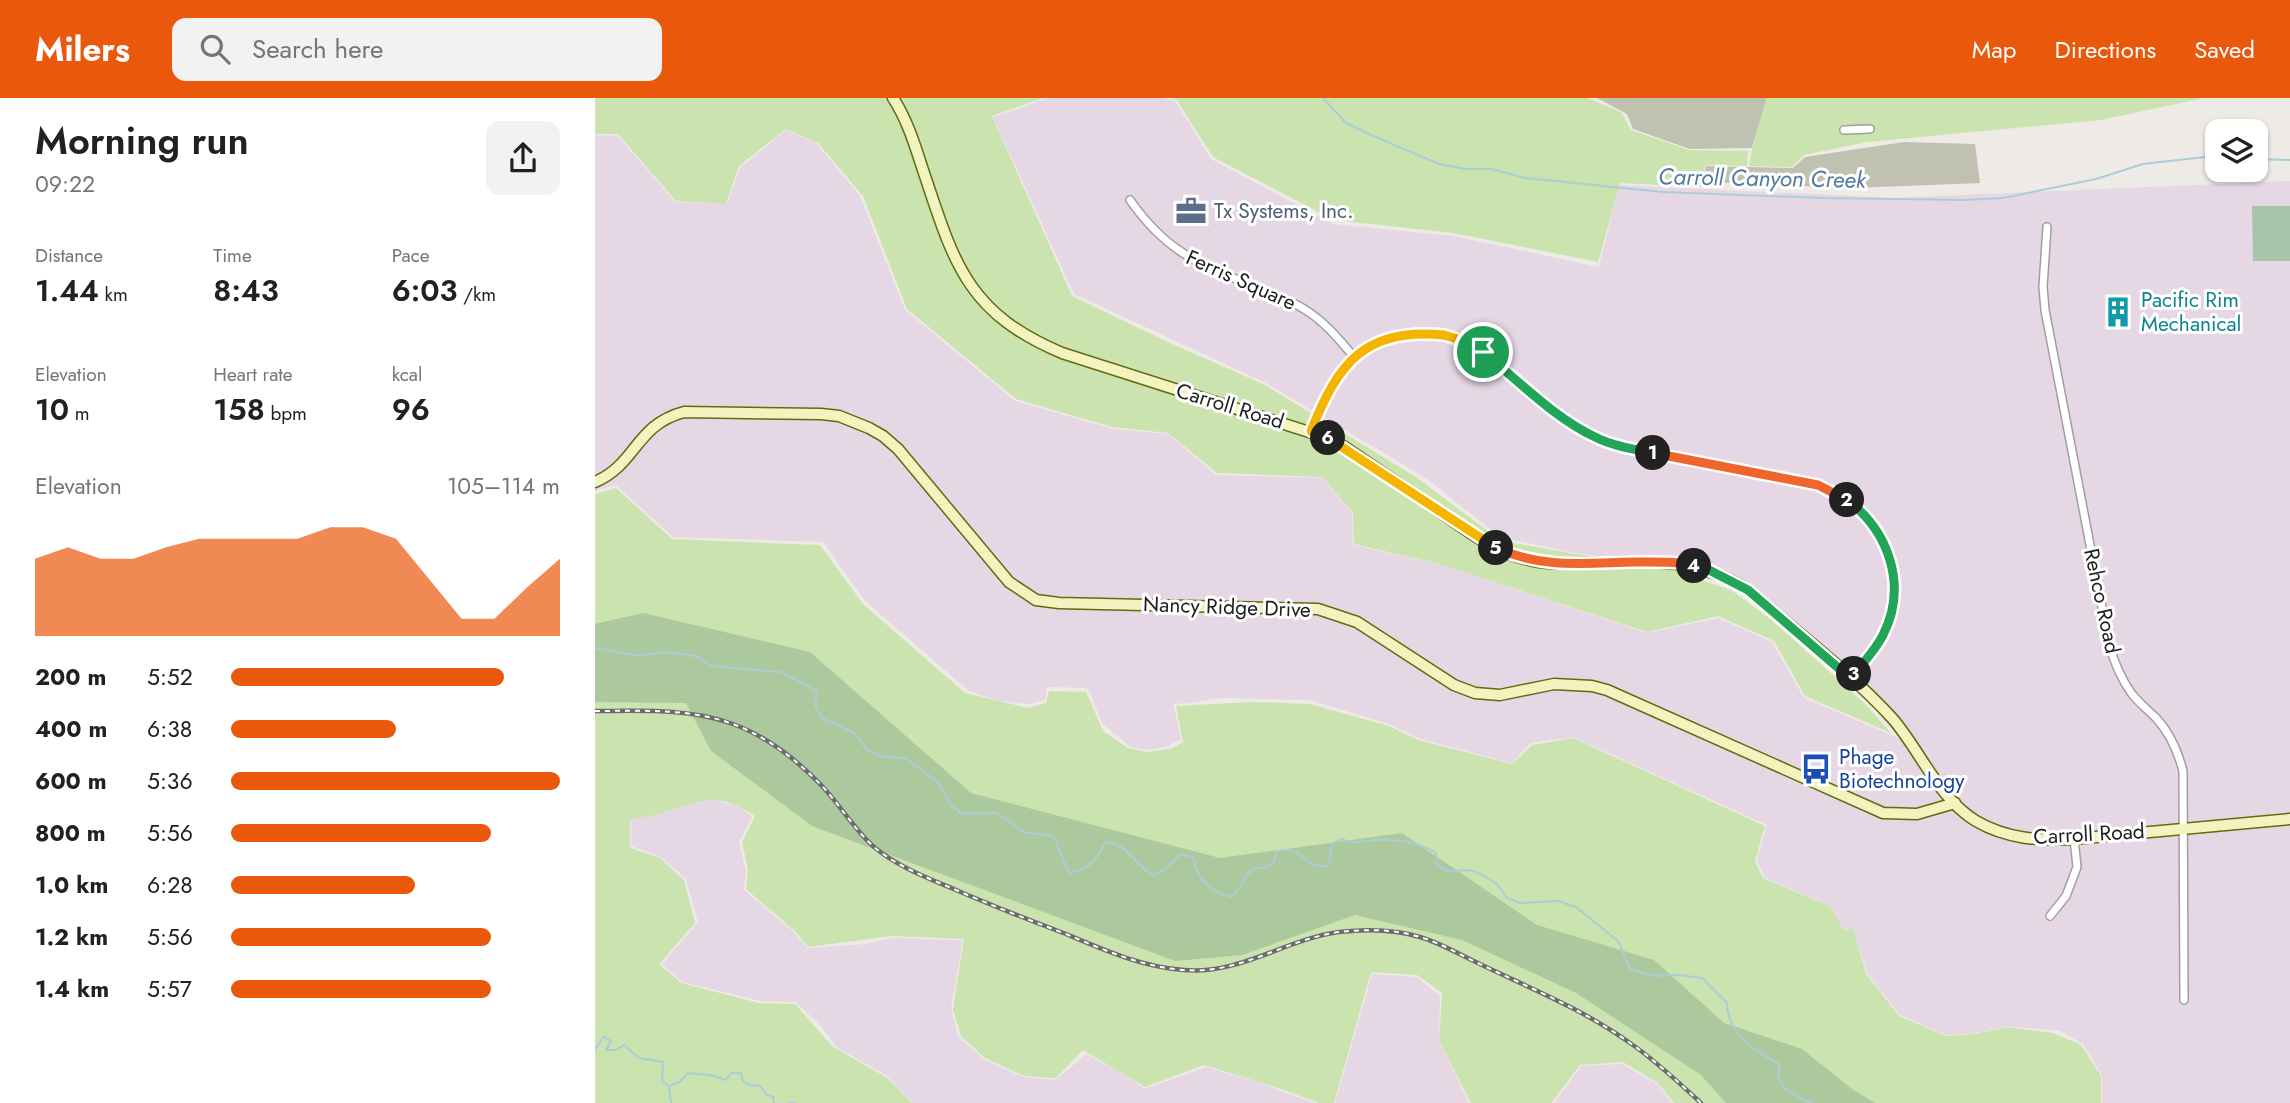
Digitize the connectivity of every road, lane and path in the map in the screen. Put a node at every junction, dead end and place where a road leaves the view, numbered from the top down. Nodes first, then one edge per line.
1 (893, 98) edge
2 (1870, 129) dead end
3 (1843, 130) dead end
4 (1130, 200) dead end
5 (2047, 227) dead end
6 (1354, 357) junction
7 (1311, 431) junction
8 (595, 482) edge
9 (1851, 679) junction
10 (1955, 803) junction
11 (2290, 819) edge
12 (2184, 828) junction
13 (2074, 839) junction
14 (2050, 916) dead end
15 (2184, 1000) dead end

1 - 7 main road, Carroll Road
2 - 3 street
4 - 6 street, Ferris Square
5 - 12 street, Rehco Road
6 - 7 street
6 - 9 street
7 - 9 main road, Carroll Road
8 - 10 main road, Nancy Ridge Drive
9 - 10 main road, Carroll Road
10 - 13 main road, Carroll Road
11 - 12 main road, Carroll Road
12 - 13 main road, Carroll Road
12 - 15 street, Rehco Road
13 - 14 street

